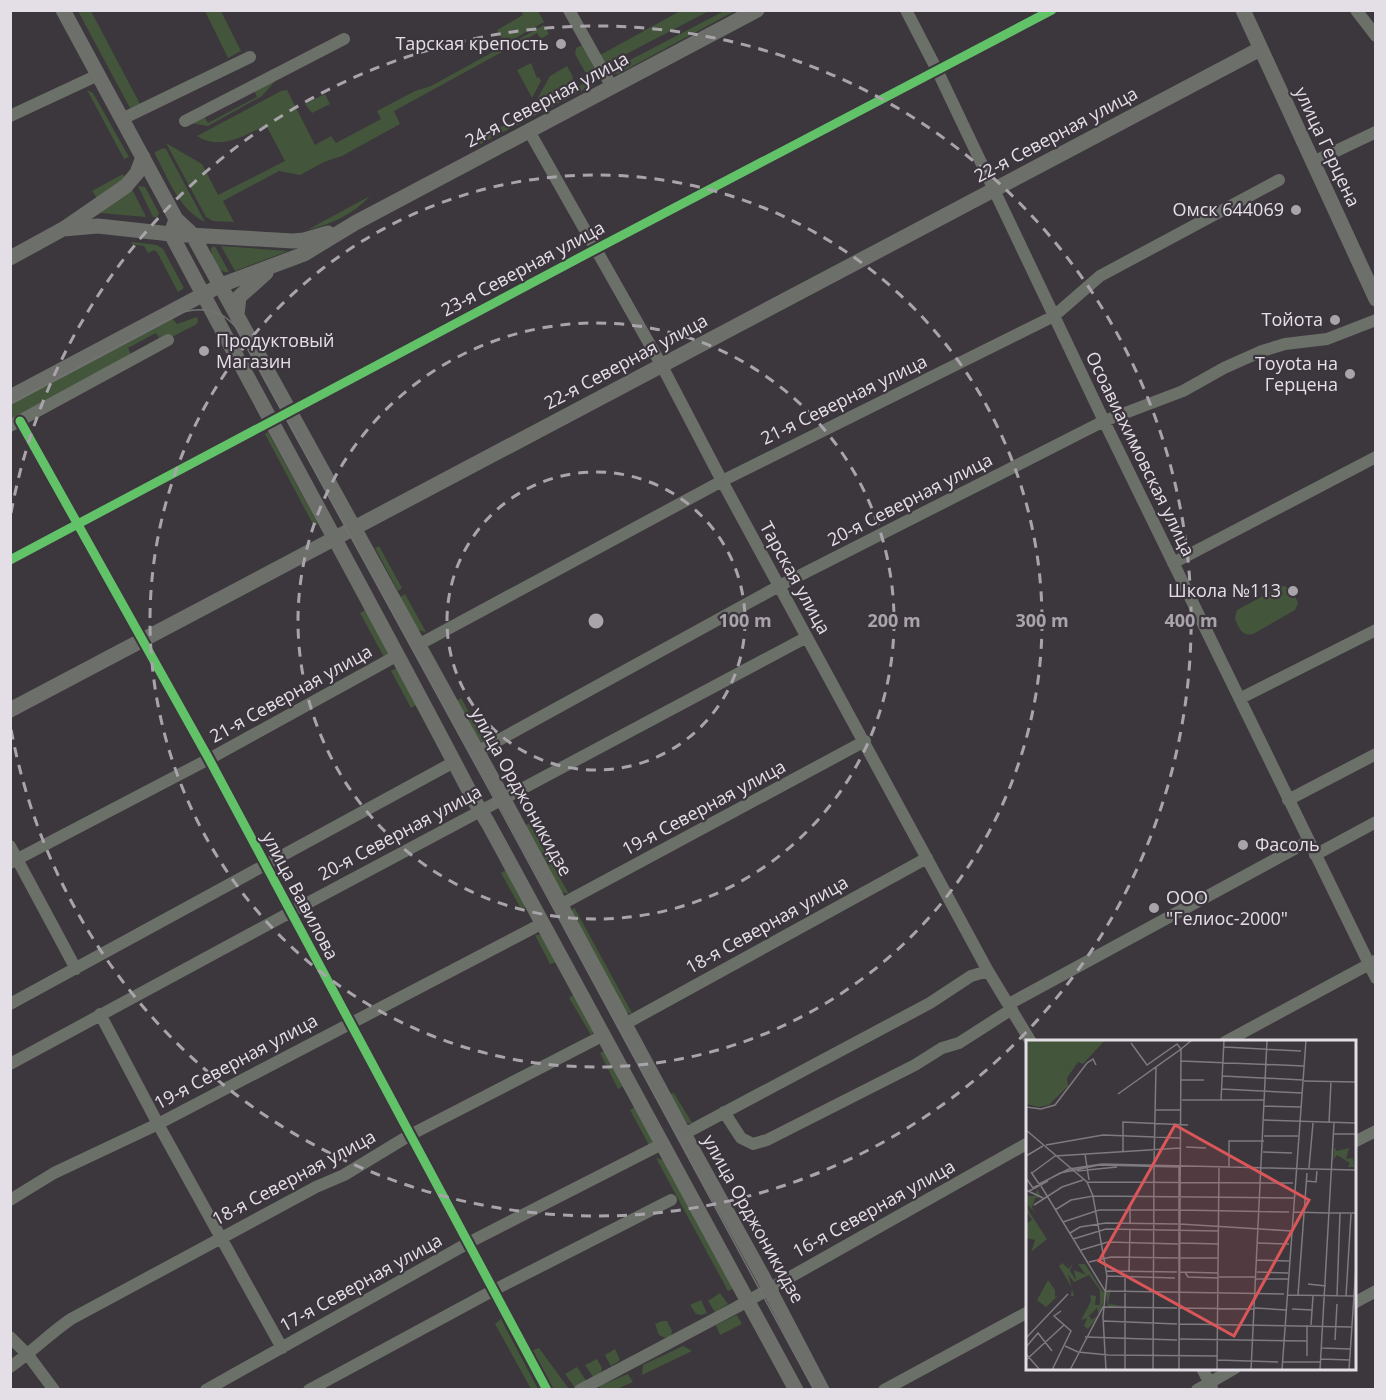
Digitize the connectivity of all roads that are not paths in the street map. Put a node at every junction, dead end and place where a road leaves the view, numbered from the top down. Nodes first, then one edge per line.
1 (63, 10) edge
2 (568, 10) edge
3 (757, 10) edge
4 (906, 10) edge
5 (1052, 10) edge
6 (1243, 10) edge
7 (1356, 10) edge
8 (1376, 36) edge
9 (344, 39) dead end
10 (1260, 49) junction
11 (250, 57) dead end
12 (938, 72) junction
13 (98, 75) junction
14 (612, 87) junction
15 (10, 116) edge
16 (122, 119) junction
17 (185, 121) dead end
18 (529, 131) junction
19 (1376, 132) edge
20 (143, 157) junction
21 (1312, 162) junction
22 (1279, 180) dead end
23 (994, 190) junction
24 (176, 219) junction
25 (355, 223) junction
26 (63, 229) junction
27 (171, 234) junction
28 (192, 234) junction
29 (594, 250) junction
30 (10, 258) edge
31 (273, 267) junction
32 (221, 285) junction
33 (203, 295) junction
34 (1376, 299) edge
35 (237, 314) junction
36 (1054, 316) junction
37 (1376, 320) edge
38 (168, 340) dead end
39 (662, 366) junction
40 (11, 396) edge
41 (291, 411) junction
42 (272, 422) junction
43 (1104, 422) junction
44 (15, 424) edge
45 (1376, 457) edge
46 (722, 481) junction
47 (77, 525) junction
48 (355, 528) junction
49 (335, 539) junction
50 (10, 560) edge
51 (1173, 563) junction
52 (779, 586) junction
53 (1376, 630) edge
54 (807, 637) junction
55 (142, 641) junction
56 (418, 645) junction
57 (398, 656) junction
58 (1240, 698) junction
59 (10, 710) edge
60 (865, 741) junction
61 (477, 752) junction
62 (1376, 754) edge
63 (209, 759) junction
64 (454, 762) junction
65 (503, 798) junction
66 (1288, 800) junction
67 (480, 811) junction
68 (1376, 822) edge
69 (1309, 841) junction
70 (10, 846) edge
71 (1315, 855) junction
72 (927, 858) junction
73 (14, 861) edge
74 (264, 865) junction
75 (560, 905) junction
76 (290, 912) junction
77 (543, 923) junction
78 (1372, 962) edge
79 (76, 969) junction
80 (988, 971) junction
81 (1376, 978) edge
82 (10, 1004) edge
83 (1010, 1006) junction
84 (100, 1014) junction
85 (350, 1022) junction
86 (625, 1024) junction
87 (604, 1035) junction
88 (1030, 1040) edge
89 (1227, 1040) edge
90 (10, 1064) edge
91 (724, 1112) junction
92 (158, 1124) junction
93 (1376, 1131) edge
94 (684, 1134) junction
95 (410, 1135) junction
96 (1356, 1141) edge
97 (662, 1144) junction
98 (1026, 1144) edge
99 (10, 1200) edge
100 (671, 1200) dead end
101 (221, 1238) junction
102 (470, 1242) junction
103 (769, 1288) junction
104 (494, 1290) junction
105 (1376, 1291) edge
106 (746, 1301) junction
107 (1356, 1302) edge
108 (1026, 1313) edge
109 (10, 1336) edge
110 (282, 1348) junction
111 (28, 1355) junction
112 (10, 1367) edge
113 (1203, 1370) edge
114 (1232, 1370) edge
115 (1210, 1386) edge
116 (54, 1389) edge
117 (206, 1389) edge
118 (309, 1389) edge
119 (547, 1389) edge
120 (579, 1389) edge
121 (795, 1389) edge
122 (822, 1389) edge
123 (884, 1389) edge
124 (1197, 1389) edge

1 - 13 main road, улица Орджоникидзе
2 - 14 street
3 - 14 main road, 24-я Северная улица
4 - 12 street, Осоавиахимовская улица
5 - 12 street, 23-я Северная улица
6 - 10 main road, улица Герцена
7 - 8 street
9 - 17 street
10 - 21 main road, улица Герцена
10 - 23 main road, 22-я Северная улица
11 - 16 street
12 - 23 street, Осоавиахимовская улица
12 - 29 street, 23-я Северная улица
13 - 15 street
13 - 16 main road, улица Орджоникидзе
14 - 18 main road, 24-я Северная улица
16 - 20 main road, улица Орджоникидзе
18 - 25 main road, 24-я Северная улица
18 - 29 street, Тарская улица
19 - 21 street
20 - 24 main road, улица Орджоникидзе
20 - 26 main road
21 - 34 main road, улица Герцена
22 - 36 street, 21-я Северная улица
23 - 36 street, Осоавиахимовская улица
23 - 39 main road, 22-я Северная улица
24 - 27 main road
24 - 28 main road, улица Орджоникидзе
25 - 28 main road, 24-я Северная улица
25 - 31 main road, 24-я Северная улица
26 - 27 main road, 24-я Северная улица
26 - 30 main road
27 - 28 main road, 24-я Северная улица
27 - 33 main road
28 - 32 main road, улица Орджоникидзе
29 - 39 street, Тарская улица
29 - 41 street, 23-я Северная улица
31 - 32 main road, 24-я Северная улица
31 - 35 main road
32 - 33 main road, 24-я Северная улица
32 - 35 main road, улица Орджоникидзе
33 - 40 main road, 24-я Северная улица
33 - 42 main road
35 - 41 main road, улица Орджоникидзе
36 - 43 street, Осоавиахимовская улица
36 - 46 street, 21-я Северная улица
37 - 43 street, 20-я Северная улица
38 - 44 street
39 - 46 street, Тарская улица
39 - 48 main road, 22-я Северная улица
41 - 42 street, 23-я Северная улица
41 - 48 main road, улица Орджоникидзе
42 - 47 street, 23-я Северная улица
42 - 49 main road
43 - 51 street, Осоавиахимовская улица
43 - 52 street, 20-я Северная улица
44 - 47 street, улица Вавилова
45 - 51 street
46 - 52 street, Тарская улица
46 - 56 street, 21-я Северная улица
47 - 50 street, 23-я Северная улица
47 - 55 street, улица Вавилова
48 - 49 main road, 22-я Северная улица
48 - 56 main road, улица Орджоникидзе
49 - 55 main road, 22-я Северная улица
49 - 57 main road
51 - 58 street, Осоавиахимовская улица
52 - 54 street, Тарская улица
52 - 61 street, 20-я Северная улица
53 - 58 street
54 - 60 street, Тарская улица
54 - 65 street, 20-я Северная улица
55 - 59 main road, 22-я Северная улица
55 - 63 street, улица Вавилова
56 - 61 main road, улица Орджоникидзе
57 - 63 street, 21-я Северная улица
57 - 64 main road
58 - 66 street, Осоавиахимовская улица
60 - 72 street, Тарская улица
60 - 75 street, 19-я Северная улица
61 - 65 main road, улица Орджоникидзе
62 - 66 street
63 - 73 street, 21-я Северная улица
63 - 74 street, улица Вавилова
64 - 67 main road
64 - 74 street, 20-я Северная улица
65 - 67 street, 20-я Северная улица
65 - 75 main road, улица Орджоникидзе
66 - 69 street, Осоавиахимовская улица
67 - 76 street, 20-я Северная улица
67 - 77 main road
68 - 71 street
69 - 71 street, Осоавиахимовская улица
69 - 83 street
70 - 73 street
71 - 78 street, Осоавиахимовская улица
72 - 80 street, Тарская улица
72 - 86 street, 18-я Северная улица
73 - 79 street
74 - 76 street, улица Вавилова
74 - 79 street, 20-я Северная улица
75 - 86 main road, улица Орджоникидзе
76 - 84 street, 20-я Северная улица
76 - 85 street, улица Вавилова
77 - 85 street, 19-я Северная улица
77 - 87 main road
78 - 81 street, Осоавиахимовская улица
78 - 89 street
79 - 82 street, 20-я Северная улица
80 - 83 street, Тарская улица
80 - 91 street
83 - 88 street, Тарская улица
83 - 91 street
84 - 90 street, 20-я Северная улица
84 - 92 street
85 - 92 street, 19-я Северная улица
85 - 95 street, улица Вавилова
86 - 94 main road, улица Орджоникидзе
87 - 95 street, 18-я Северная улица
87 - 97 main road
91 - 94 street
92 - 99 street, 19-я Северная улица
92 - 101 street
93 - 96 street
94 - 103 main road, улица Орджоникидзе
95 - 101 street, 18-я Северная улица
95 - 102 street, улица Вавилова
97 - 102 street, 17-я Северная улица
97 - 106 main road
98 - 103 street, 16-я Северная улица
100 - 104 street
101 - 110 street
101 - 111 street, 18-я Северная улица
102 - 104 street, улица Вавилова
102 - 110 street, 17-я Северная улица
103 - 106 street, 16-я Северная улица
103 - 122 main road, улица Орджоникидзе
104 - 118 street
104 - 119 street, улица Вавилова
105 - 107 street
106 - 120 street, 16-я Северная улица
106 - 121 main road
108 - 123 street
109 - 111 street
110 - 117 street, 17-я Северная улица
111 - 112 street, 18-я Северная улица
111 - 116 street
113 - 115 street
114 - 115 street
115 - 124 street

